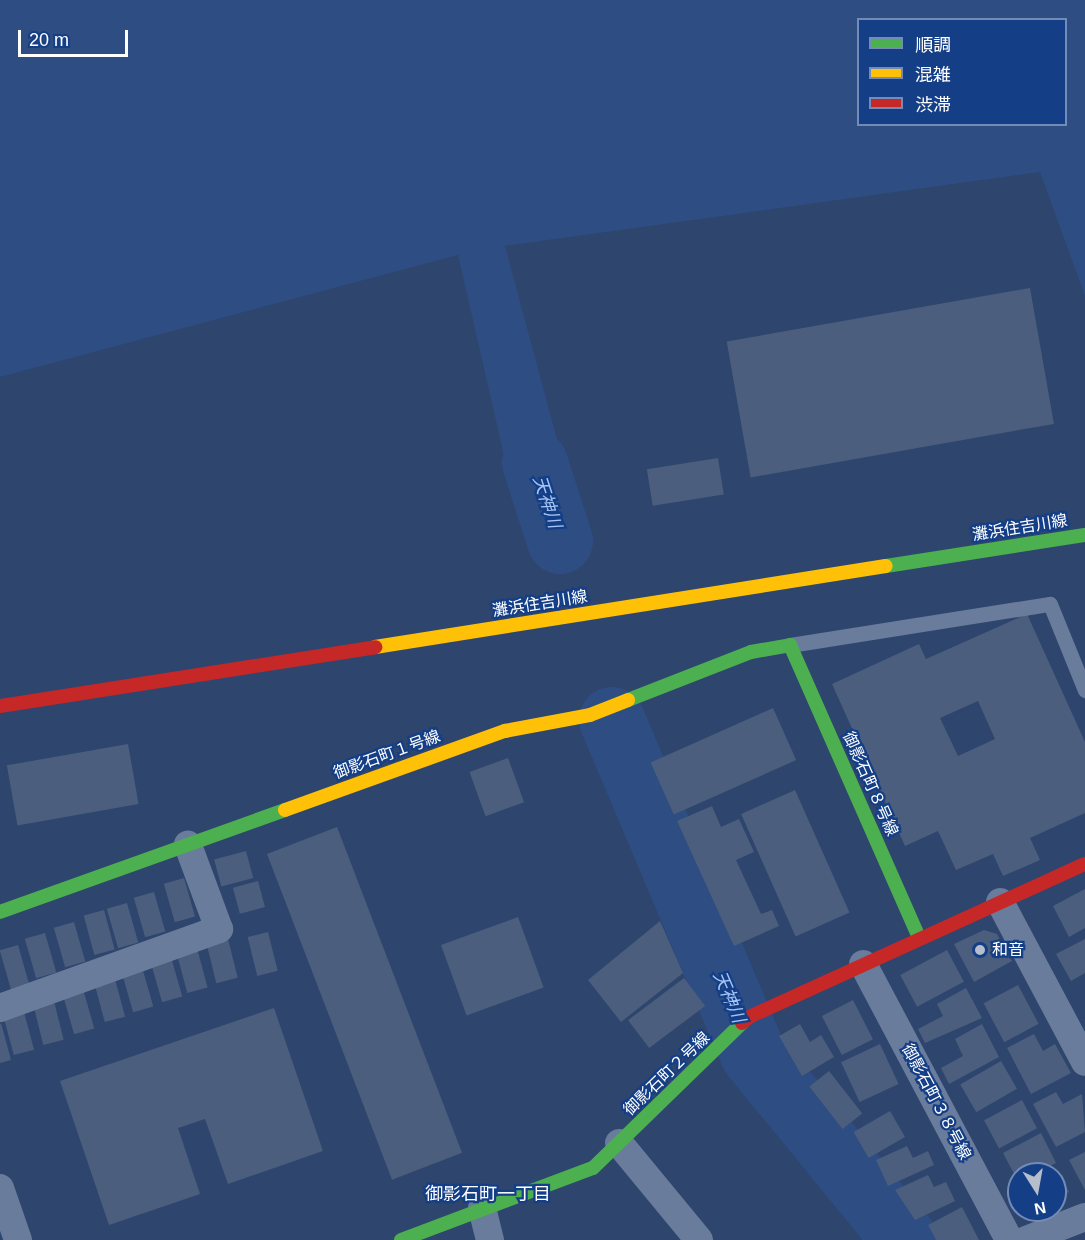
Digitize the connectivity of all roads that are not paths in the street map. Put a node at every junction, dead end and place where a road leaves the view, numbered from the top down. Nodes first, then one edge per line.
1 (1085, 535) edge
2 (790, 645) junction
3 (1085, 690) edge
4 (0, 706) edge
5 (188, 845) junction
6 (1085, 864) edge
7 (1000, 902) junction
8 (0, 912) edge
9 (920, 937) junction
10 (864, 964) junction
11 (0, 1008) edge
12 (1085, 1062) edge
13 (619, 1143) junction
14 (0, 1188) edge
15 (483, 1208) junction
16 (1085, 1216) edge
17 (18, 1240) edge
18 (401, 1240) edge
19 (490, 1240) edge
20 (699, 1240) edge
21 (1009, 1240) edge
22 (1026, 1240) edge

1 - 4 street, 灘浜住吉川線
2 - 3 lane
2 - 5 street, 御影石町１号線
2 - 9 street, 御影石町８号線
5 - 8 street, 御影石町１号線
5 - 11 street
6 - 7 street, 御影石町２号線
7 - 9 street, 御影石町２号線
7 - 12 street
9 - 10 street, 御影石町２号線
10 - 13 street, 御影石町２号線
10 - 21 street, 御影石町３８号線
13 - 15 street, 御影石町２号線
13 - 20 street
14 - 17 street
15 - 18 street, 御影石町２号線
15 - 19 street
16 - 22 street

